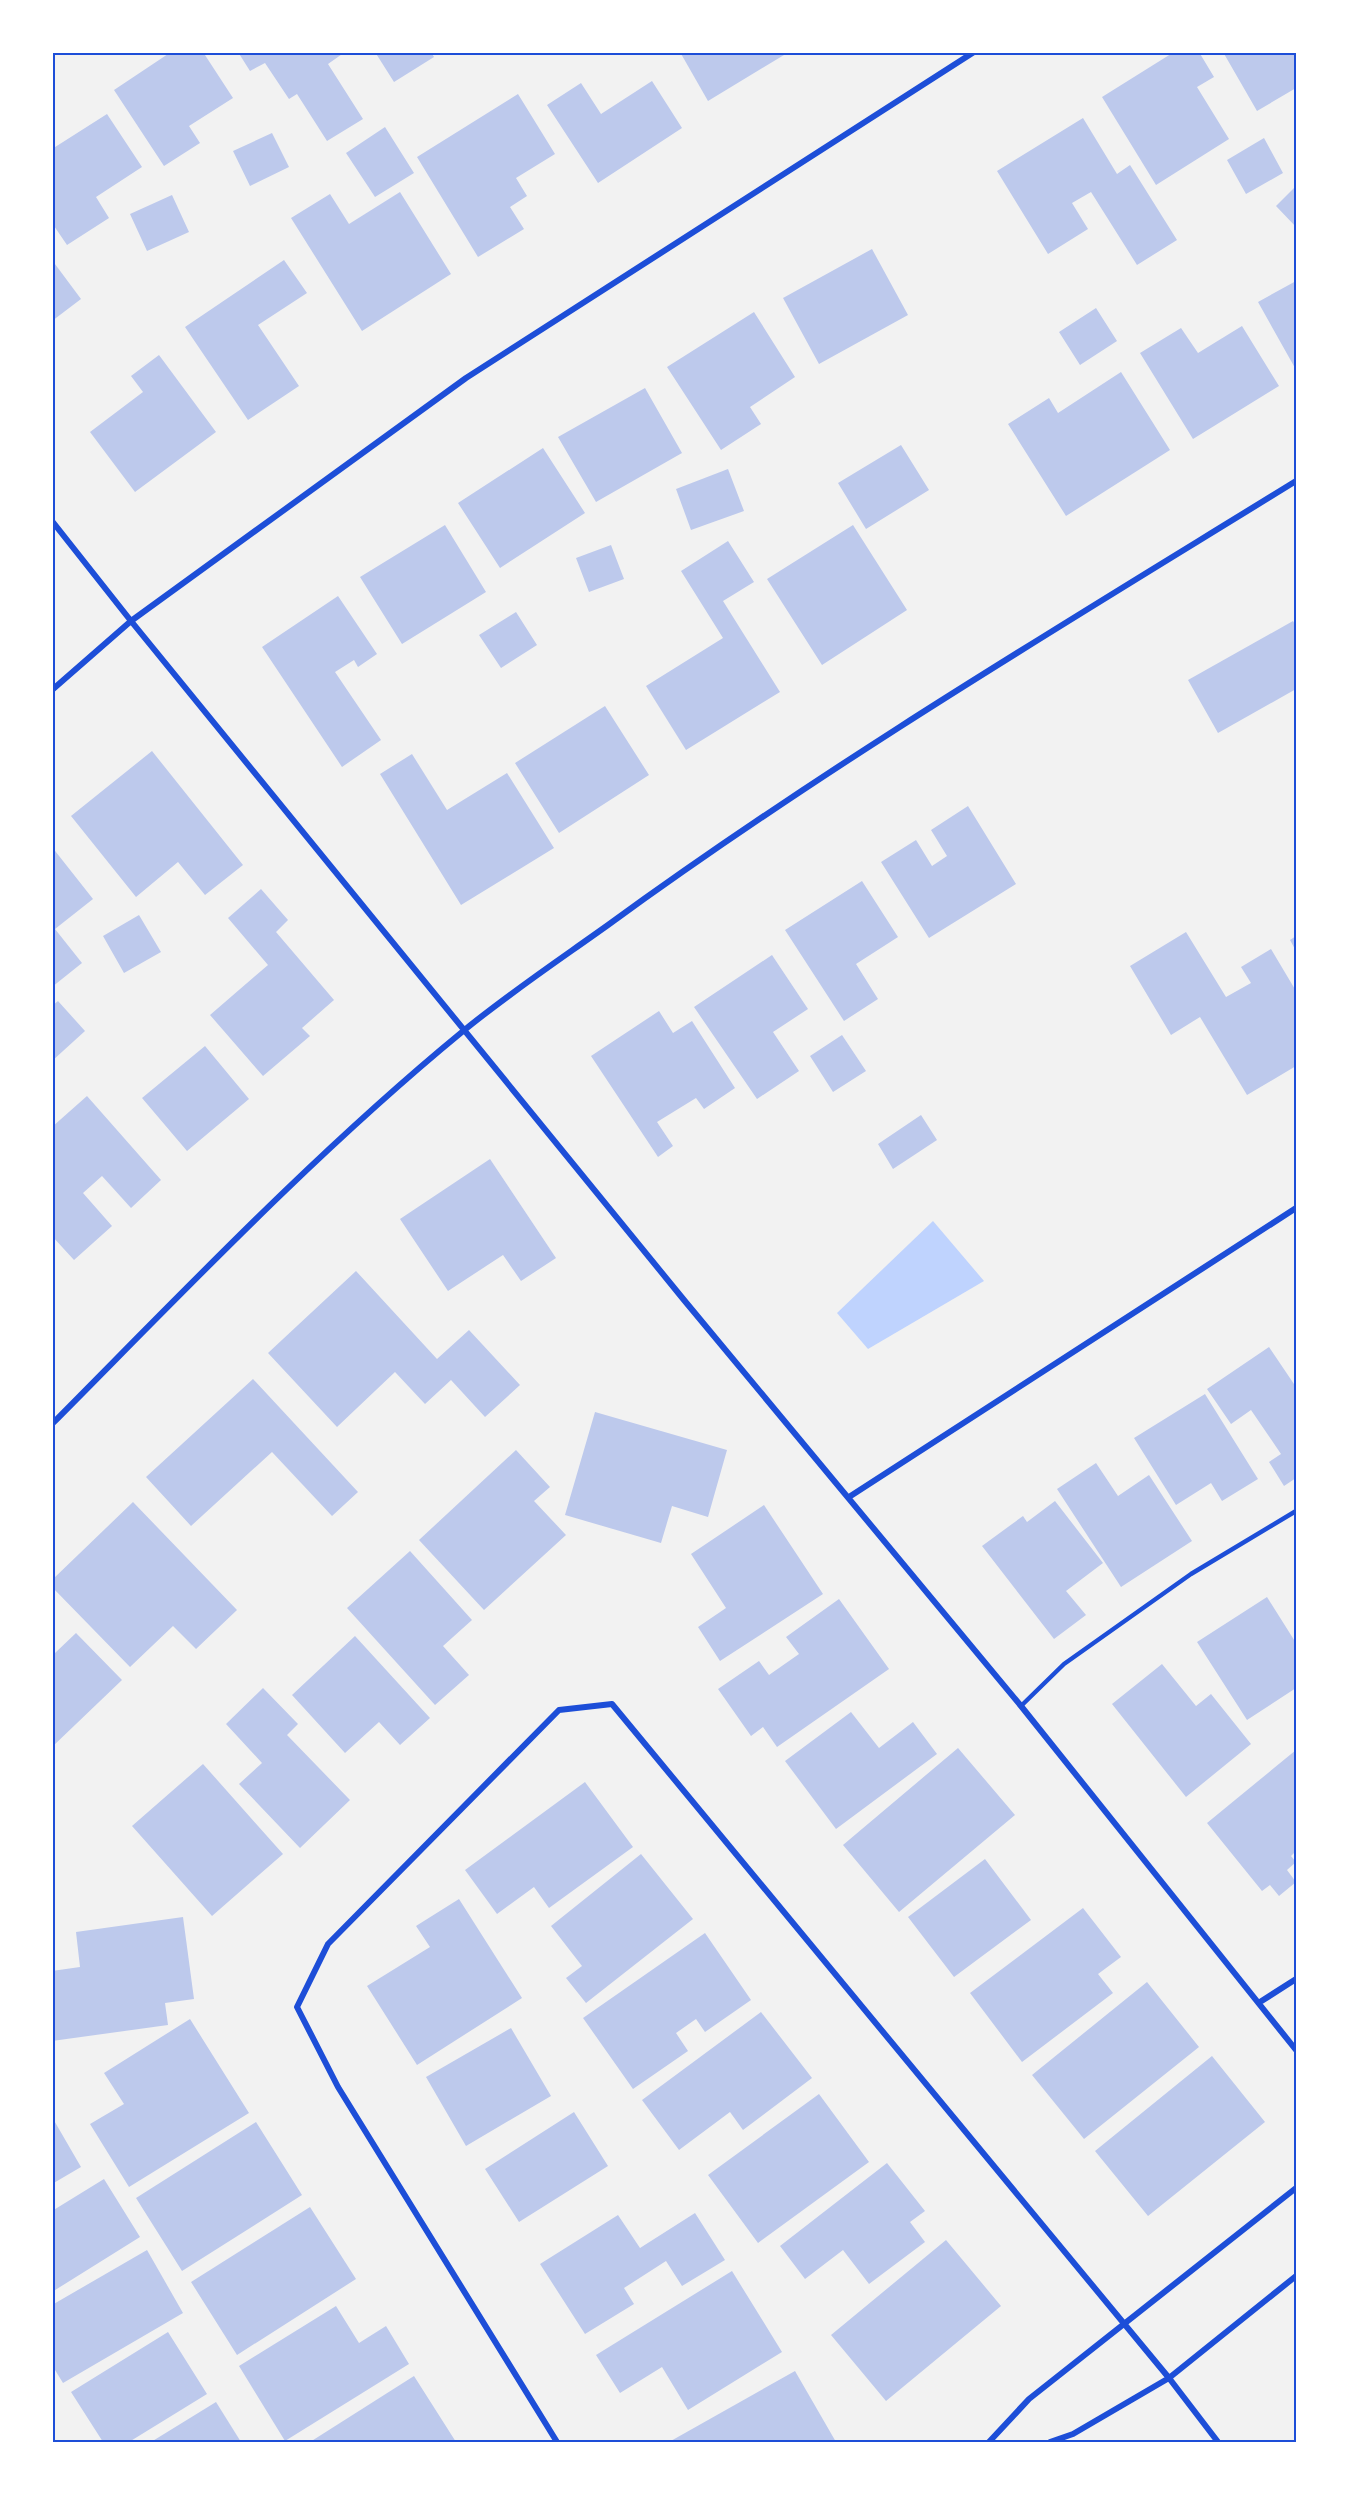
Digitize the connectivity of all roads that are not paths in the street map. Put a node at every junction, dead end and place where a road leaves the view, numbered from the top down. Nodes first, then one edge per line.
1 (974, 52) edge
2 (1296, 481) edge
3 (52, 521) edge
4 (131, 621) junction
5 (52, 690) edge
6 (465, 1029) junction
7 (1296, 1208) edge
8 (52, 1424) edge
9 (849, 1497) junction
10 (1296, 1511) edge
11 (1021, 1706) junction
12 (1296, 1979) edge
13 (1260, 2002) junction
14 (1296, 2050) edge
15 (1296, 2188) edge
16 (1296, 2276) edge
17 (1122, 2324) junction
18 (1169, 2378) junction
19 (557, 2442) edge
20 (989, 2442) edge
21 (1050, 2442) edge
22 (1218, 2442) edge

1 - 4 street
2 - 6 street
3 - 4 street
4 - 5 street
4 - 6 street
6 - 8 street
6 - 9 street
7 - 9 street
9 - 11 street
10 - 11 lane
11 - 13 street
12 - 13 street
13 - 14 street
15 - 17 street
16 - 18 street
17 - 18 street
17 - 19 street
17 - 20 street
18 - 21 street
18 - 22 street

